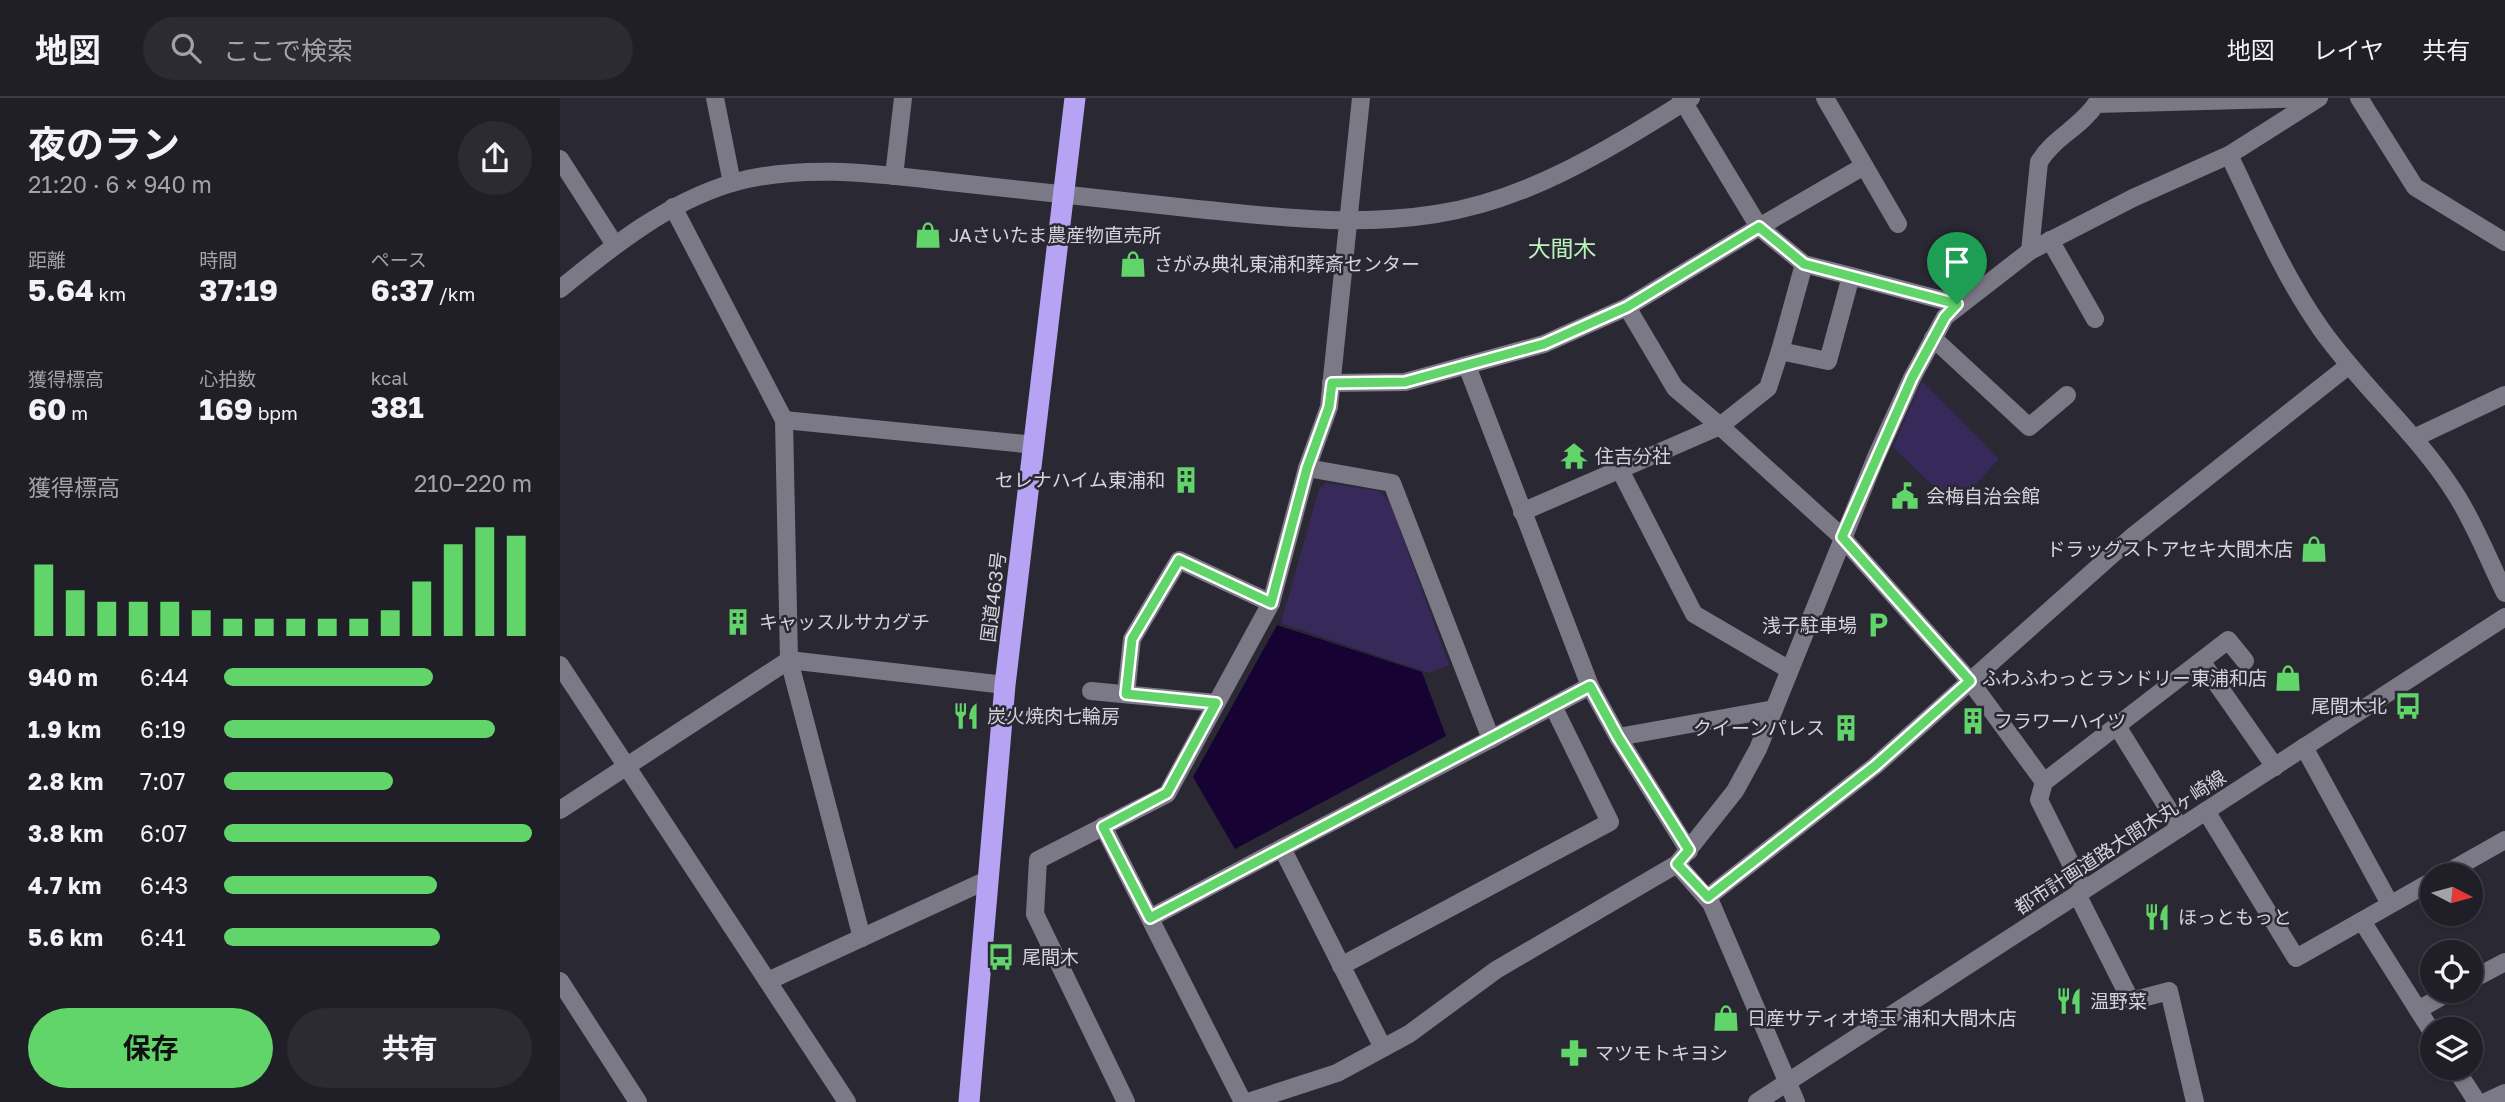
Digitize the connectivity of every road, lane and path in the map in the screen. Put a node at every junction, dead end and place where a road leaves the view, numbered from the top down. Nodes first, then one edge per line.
1 (715, 98) edge
2 (903, 98) edge
3 (1075, 98) edge
4 (1361, 98) edge
5 (1825, 98) edge
6 (2318, 98) edge
7 (2359, 98) edge
8 (1685, 100) edge
9 (2095, 101) edge
10 (2228, 155) junction
11 (560, 159) edge
12 (1864, 166) junction
13 (894, 176) junction
14 (732, 183) junction
15 (1062, 195) junction
16 (673, 207) junction
17 (1348, 223) junction
18 (1898, 225) dead end
19 (1759, 227) junction
20 (2050, 240) junction
21 (2505, 242) edge
22 (615, 245) junction
23 (2030, 251) junction
24 (1804, 264) junction
25 (1851, 276) junction
26 (560, 289) edge
27 (1957, 304) junction
28 (1627, 307) junction
29 (2095, 319) dead end
30 (1933, 338) junction
31 (1780, 351) junction
32 (1467, 366) junction
33 (2348, 366) junction
34 (1332, 383) junction
35 (2067, 395) dead end
36 (2505, 396) edge
37 (784, 420) junction
38 (1720, 426) junction
39 (2414, 438) junction
40 (1035, 445) junction
41 (1307, 468) junction
42 (1619, 468) junction
43 (1522, 512) junction
44 (1842, 537) junction
45 (2505, 593) edge
46 (1271, 603) junction
47 (2505, 618) edge
48 (789, 660) junction
49 (2201, 661) junction
50 (2245, 661) dead end
51 (560, 665) edge
52 (1788, 669) junction
53 (1970, 681) junction
54 (1005, 685) junction
55 (1590, 686) junction
56 (1091, 691) dead end
57 (1126, 694) junction
58 (1216, 703) junction
59 (1553, 706) junction
60 (1774, 709) junction
61 (2117, 726) junction
62 (1618, 737) junction
63 (1491, 739) junction
64 (2304, 747) junction
65 (2275, 766) junction
66 (626, 767) junction
67 (2044, 782) junction
68 (560, 810) edge
69 (2206, 811) junction
70 (1103, 827) junction
71 (2180, 828) junction
72 (2505, 840) edge
73 (1282, 848) junction
74 (1683, 857) junction
75 (2464, 863) edge
76 (987, 880) junction
77 (2420, 888) edge
78 (2080, 892) junction
79 (1708, 897) junction
80 (2390, 904) junction
81 (1150, 918) junction
82 (2362, 921) junction
83 (862, 938) junction
84 (2505, 962) edge
85 (1341, 967) junction
86 (2483, 974) edge
87 (560, 981) edge
88 (768, 981) junction
89 (2430, 1003) edge
90 (2418, 1010) junction
91 (2422, 1017) edge
92 (1383, 1048) junction
93 (2463, 1080) edge
94 (1787, 1083) junction
95 (2505, 1093) edge
96 (638, 1102) edge
97 (847, 1102) edge
98 (968, 1102) edge
99 (1126, 1102) edge
100 (1245, 1102) edge
101 (1757, 1102) edge
102 (1796, 1102) edge
103 (2195, 1102) edge
104 (2477, 1102) edge
105 (2486, 1102) edge

1 - 14 street
2 - 13 street
3 - 15 highway, 国道463号
4 - 17 street
5 - 12 street
6 - 9 street
6 - 10 street
7 - 21 street
8 - 17 street
8 - 19 street
9 - 23 street
10 - 20 street
10 - 33 street
11 - 22 street
12 - 18 street
12 - 19 street
13 - 14 street
13 - 15 street
14 - 16 street
15 - 17 street
15 - 40 highway, 国道463号
16 - 22 street
16 - 37 street
17 - 34 street
19 - 24 street
19 - 28 street
20 - 23 street
20 - 29 street
22 - 26 street
23 - 27 street
24 - 25 street
24 - 31 street
25 - 27 street
25 - 31 street
27 - 30 street
28 - 32 street
28 - 38 street
30 - 35 street
30 - 44 street
31 - 38 street
32 - 34 street
32 - 43 street
33 - 39 street
33 - 53 street
34 - 41 street
36 - 39 street
37 - 40 street
37 - 48 street
38 - 42 street
38 - 44 street
39 - 45 street
40 - 54 highway, 国道463号
41 - 46 street
41 - 63 street
42 - 43 street
42 - 52 street
43 - 55 street
44 - 52 street
44 - 53 street
46 - 57 street
46 - 58 street
47 - 64 street, 都市計画道路大間木丸ヶ崎線
48 - 54 street
48 - 66 street
48 - 83 street
49 - 50 street
49 - 61 street
49 - 65 street
51 - 66 street
52 - 60 street
53 - 67 street
53 - 79 street
54 - 76 highway, 国道463号
55 - 59 street
55 - 62 street
56 - 57 street
57 - 58 street
58 - 70 street
59 - 63 street
59 - 85 street
60 - 62 street
60 - 74 street
61 - 67 street
61 - 71 street
62 - 74 street
63 - 73 street
64 - 65 street, 都市計画道路大間木丸ヶ崎線
64 - 80 street
65 - 69 street, 都市計画道路大間木丸ヶ崎線
66 - 68 street
66 - 88 street
67 - 78 street
69 - 71 street, 都市計画道路大間木丸ヶ崎線
69 - 82 street
70 - 81 street
70 - 99 street
71 - 78 street, 都市計画道路大間木丸ヶ崎線
72 - 75 street
73 - 81 street
73 - 85 street
74 - 79 street
74 - 92 street
76 - 83 street
76 - 98 highway, 国道463号
77 - 80 street
78 - 94 street, 都市計画道路大間木丸ヶ崎線
78 - 103 street
79 - 94 street
80 - 82 street
81 - 100 street
82 - 90 street
83 - 88 street
84 - 86 street
85 - 92 street
87 - 96 street
88 - 97 street
89 - 90 street
90 - 91 street
92 - 100 street
93 - 104 street
94 - 101 street, 都市計画道路大間木丸ヶ崎線
94 - 102 street
95 - 105 street

